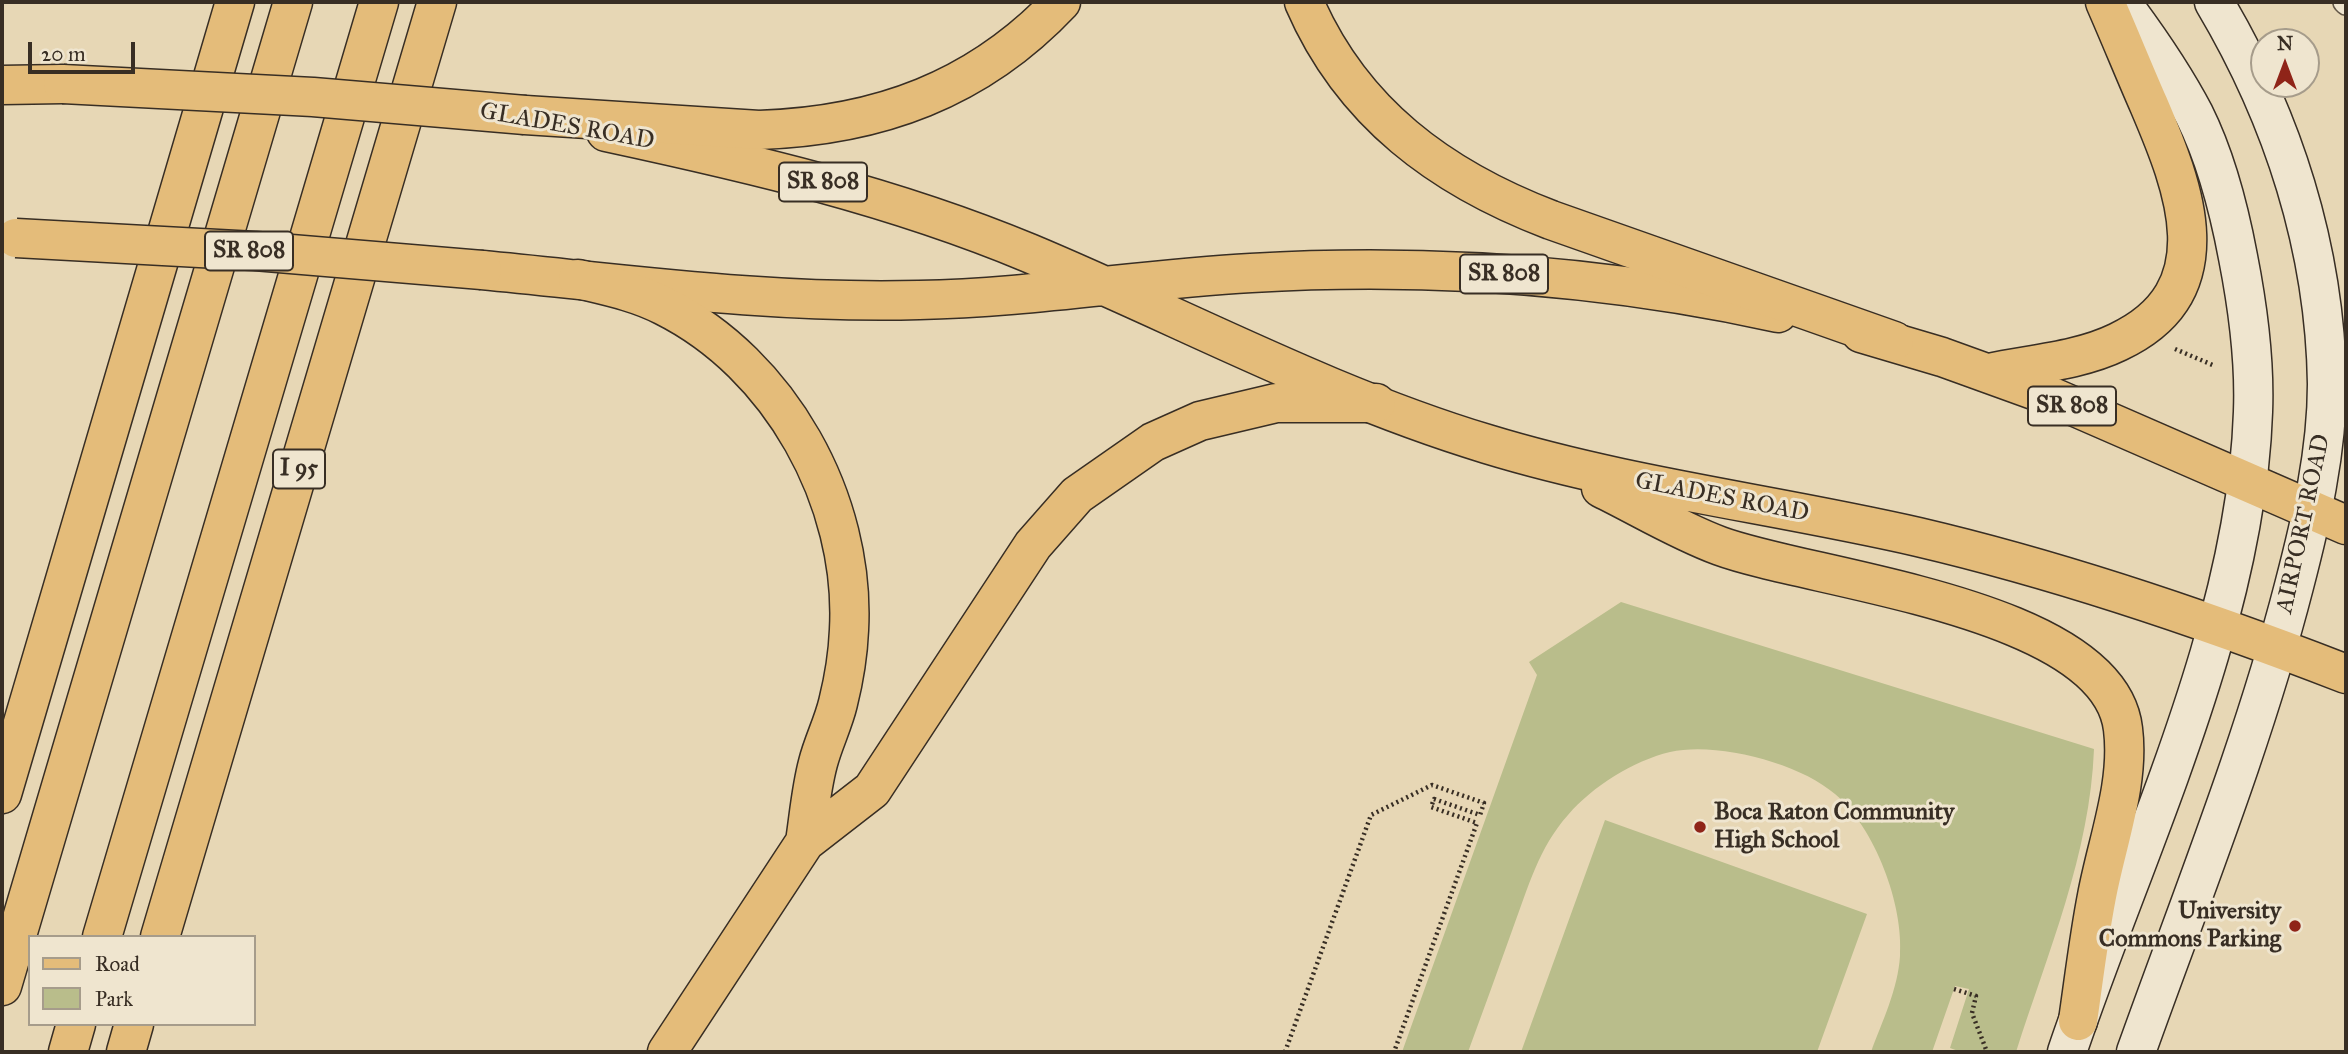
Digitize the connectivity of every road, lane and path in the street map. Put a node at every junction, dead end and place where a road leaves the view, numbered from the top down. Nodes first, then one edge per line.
1 (235, 2) edge
2 (293, 2) edge
3 (379, 2) edge
4 (437, 2) edge
5 (1061, 2) edge
6 (1304, 2) edge
7 (2105, 2) edge
8 (2121, 2) edge
9 (2214, 2) edge
10 (2, 85) edge
11 (525, 115) junction
12 (7, 238) edge
13 (578, 279) junction
14 (1109, 288) junction
15 (1894, 341) junction
16 (2172, 347) dead end
17 (2220, 369) dead end
18 (1989, 373) junction
19 (1376, 403) junction
20 (1542, 460) junction
21 (2246, 482) junction
22 (2312, 510) junction
23 (2346, 525) edge
24 (2216, 626) junction
25 (2277, 647) junction
26 (2346, 674) edge
27 (2, 794) edge
28 (805, 842) junction
29 (103, 935) edge
30 (161, 935) edge
31 (2, 986) edge
32 (1954, 989) dead end
33 (75, 1026) edge
34 (133, 1026) edge
35 (2073, 1037) edge
36 (68, 1052) edge
37 (126, 1052) edge
38 (667, 1052) edge
39 (1285, 1052) edge
40 (1394, 1052) edge
41 (1987, 1052) edge
42 (2136, 1052) edge

1 - 27 main road
2 - 31 main road
3 - 29 main road
4 - 30 main road, I 95
5 - 11 main road
6 - 15 main road
7 - 18 main road
8 - 21 street
9 - 22 street, AIRPORT ROAD
10 - 11 main road, GLADES ROAD / SR 808, bridge
11 - 14 main road, GLADES ROAD / SR 808
12 - 13 main road, GLADES ROAD / SR 808, bridge
13 - 14 main road, GLADES ROAD / SR 808
13 - 28 main road
14 - 15 main road, GLADES ROAD / SR 808
14 - 19 main road, GLADES ROAD / SR 808
15 - 18 main road, GLADES ROAD / SR 808
16 - 17 path
18 - 21 main road, GLADES ROAD / SR 808
19 - 20 main road, GLADES ROAD / SR 808
19 - 28 main road
20 - 24 main road, GLADES ROAD / SR 808
20 - 35 main road
21 - 22 main road, GLADES ROAD / SR 808
21 - 24 street
22 - 23 main road, GLADES ROAD / SR 808
22 - 25 street, AIRPORT ROAD
24 - 25 main road, GLADES ROAD / SR 808
24 - 35 street
25 - 26 main road, GLADES ROAD / SR 808
25 - 42 street, AIRPORT ROAD
28 - 38 main road
32 - 41 path
33 - 36 main road
34 - 37 main road
39 - 40 path

